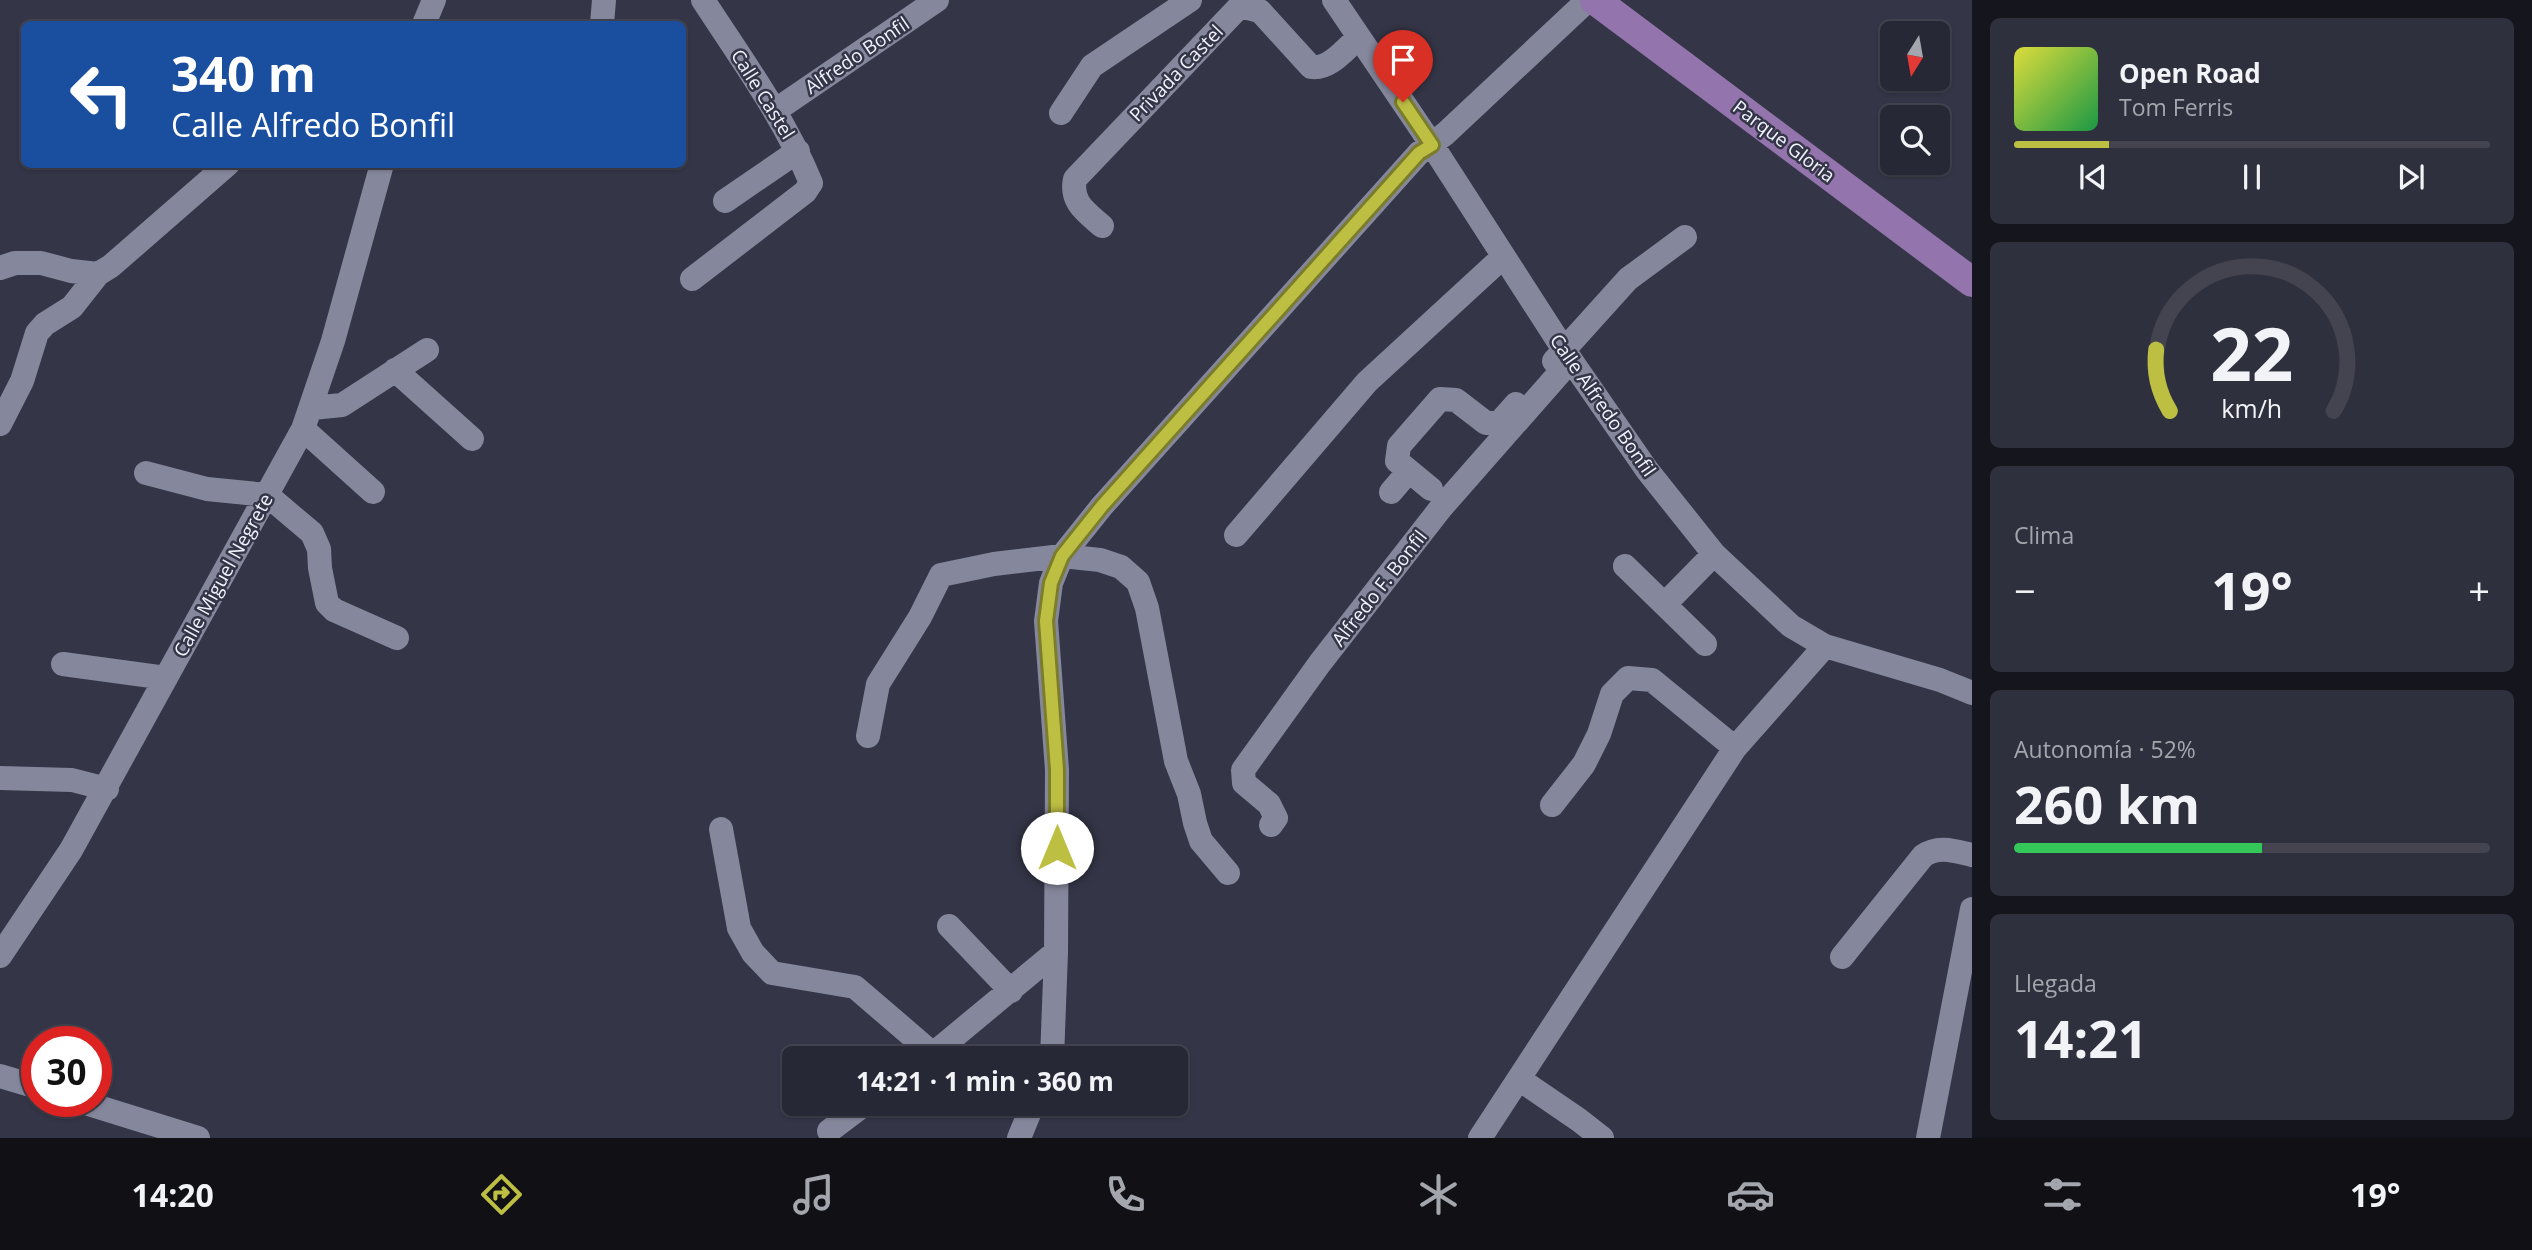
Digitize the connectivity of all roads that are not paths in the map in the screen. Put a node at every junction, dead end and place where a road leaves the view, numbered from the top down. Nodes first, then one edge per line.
1 (433, 0) edge
2 (604, 0) edge
3 (703, 0) edge
4 (937, 0) edge
5 (1190, 0) edge
6 (1334, 0) edge
7 (1588, 0) edge
8 (1595, 0) edge
9 (1620, 0) edge
10 (425, 21) edge
11 (602, 21) edge
12 (1359, 37) junction
13 (776, 110) junction
14 (1061, 113) dead end
15 (1432, 145) junction
16 (798, 150) junction
17 (223, 168) edge
18 (381, 168) edge
19 (725, 201) dead end
20 (1102, 226) dead end
21 (1685, 237) dead end
22 (1503, 257) junction
23 (1972, 260) edge
24 (0, 268) edge
25 (97, 274) junction
26 (692, 279) dead end
27 (1972, 282) edge
28 (427, 350) dead end
29 (1567, 355) junction
30 (395, 370) junction
31 (308, 419) junction
32 (0, 424) edge
33 (472, 439) dead end
34 (1409, 471) junction
35 (146, 473) dead end
36 (1430, 489) dead end
37 (373, 492) dead end
38 (1391, 492) dead end
39 (267, 495) junction
40 (1236, 535) dead end
41 (1714, 554) junction
42 (1062, 556) junction
43 (1625, 566) dead end
44 (1664, 604) junction
45 (397, 638) dead end
46 (1705, 644) dead end
47 (1825, 646) junction
48 (63, 664) dead end
49 (166, 678) junction
50 (1972, 692) edge
51 (868, 736) dead end
52 (1735, 748) junction
53 (0, 778) edge
54 (107, 789) junction
55 (1552, 805) dead end
56 (1271, 825) dead end
57 (721, 829) dead end
58 (1972, 855) edge
59 (1228, 873) dead end
60 (1972, 909) edge
61 (948, 926) dead end
62 (1056, 952) junction
63 (0, 956) edge
64 (1842, 957) dead end
65 (1011, 991) junction
66 (918, 1046) edge
67 (944, 1046) edge
68 (1052, 1046) edge
69 (0, 1076) edge
70 (1519, 1079) junction
71 (21, 1082) edge
72 (112, 1111) edge
73 (849, 1116) edge
74 (1028, 1116) edge
75 (829, 1131) dead end
76 (198, 1138) edge
77 (1019, 1138) edge
78 (1479, 1138) edge
79 (1602, 1138) edge
80 (1928, 1138) edge

1 - 10 street
2 - 11 street
3 - 13 street, Calle Castel
4 - 13 street, Alfredo Bonfil
5 - 14 street
6 - 12 street, Calle Alfredo Bonfil
7 - 15 street
8 - 27 main road, Parque Gloria
9 - 23 main road, Parque Gloria
12 - 15 street, Calle Alfredo Bonfil
12 - 20 street, Privada Castel
13 - 16 street, Calle Castel
15 - 22 street, Calle Alfredo Bonfil
15 - 42 street
16 - 19 street
16 - 26 street, Calle Castel
17 - 25 street
18 - 31 street, Calle Miguel Negrete
21 - 29 street
22 - 29 street, Calle Alfredo Bonfil
22 - 40 street
24 - 25 street
25 - 32 street
28 - 30 street
29 - 34 street
29 - 41 street, Calle Alfredo Bonfil
29 - 56 street, Alfredo F. Bonfil
30 - 31 street
30 - 33 street
31 - 37 street
31 - 39 street, Calle Miguel Negrete
34 - 36 street
34 - 38 street
35 - 39 street
39 - 45 street
39 - 49 street, Calle Miguel Negrete
41 - 44 street
41 - 47 street, Calle Alfredo Bonfil
42 - 51 street
42 - 59 street
42 - 62 street
43 - 44 street
44 - 46 street
47 - 50 street, Calle Alfredo Bonfil
47 - 52 street
48 - 49 street
49 - 54 street, Calle Miguel Negrete
52 - 55 street
52 - 70 street
53 - 54 street
54 - 63 street, Calle Miguel Negrete
57 - 66 street
58 - 64 street
60 - 80 street
61 - 65 street
62 - 65 street
62 - 68 street
65 - 67 street
69 - 71 street
70 - 78 street
70 - 79 street
72 - 76 street
73 - 75 street
74 - 77 street

